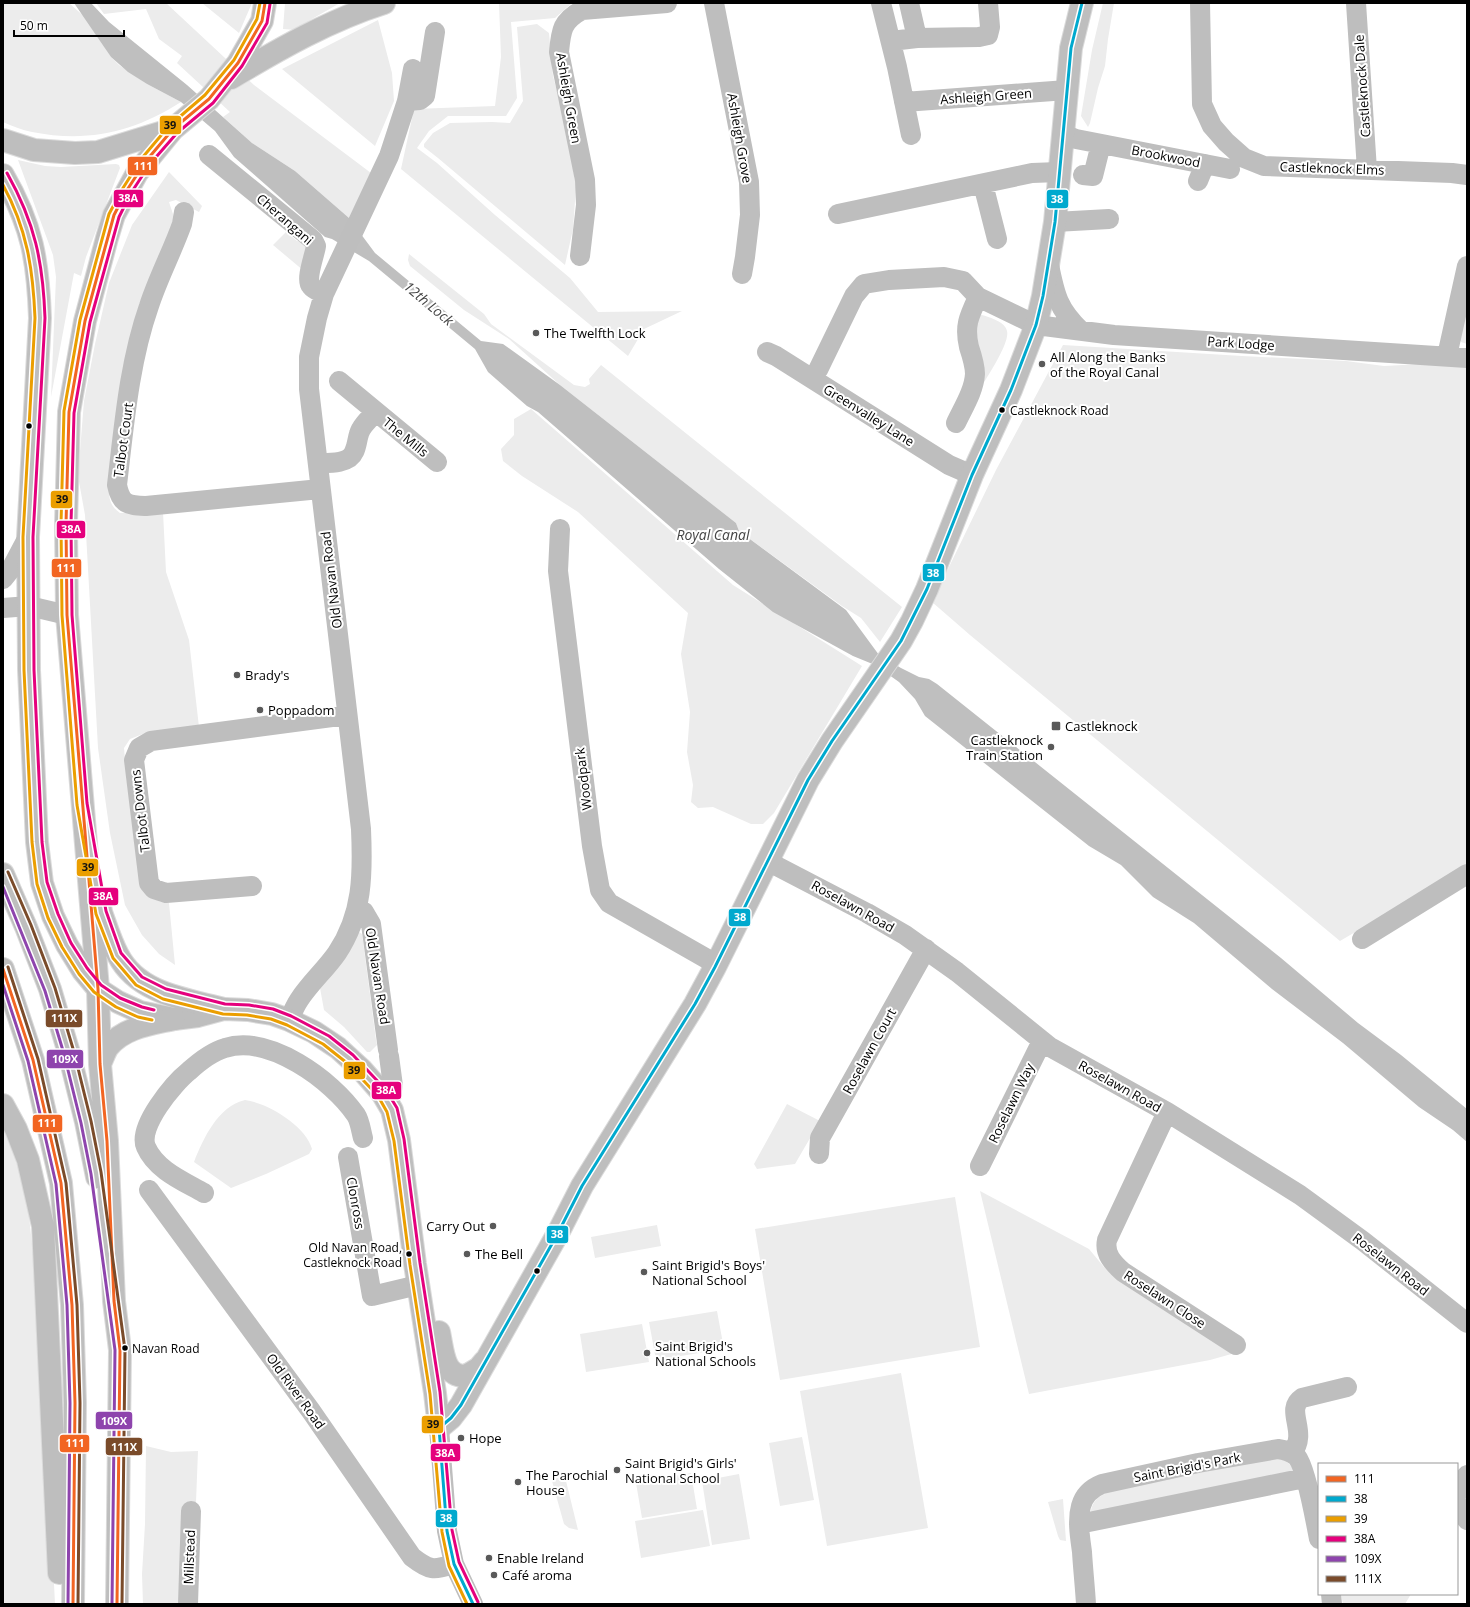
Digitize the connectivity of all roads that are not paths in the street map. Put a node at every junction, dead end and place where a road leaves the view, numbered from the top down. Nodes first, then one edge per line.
1 (668, 3) edge
2 (714, 3) edge
3 (880, 3) edge
4 (909, 3) edge
5 (988, 3) edge
6 (1082, 3) edge
7 (1200, 3) edge
8 (1356, 3) edge
9 (265, 4) edge
10 (374, 6) edge
11 (435, 32) dead end
12 (917, 38) junction
13 (891, 41) junction
14 (413, 69) dead end
15 (222, 84) junction
16 (1067, 90) junction
17 (407, 100) junction
18 (904, 102) junction
19 (181, 123) junction
20 (1063, 134) junction
21 (911, 135) dead end
22 (3, 140) edge
23 (1101, 144) junction
24 (209, 155) dead end
25 (1230, 169) dead end
26 (1367, 170) junction
27 (1059, 172) junction
28 (3, 175) edge
29 (1083, 175) dead end
30 (1467, 175) edge
31 (983, 184) junction
32 (184, 212) dead end
33 (838, 214) dead end
34 (1109, 218) dead end
35 (1055, 222) junction
36 (997, 239) dead end
37 (580, 256) dead end
38 (1049, 261) junction
39 (1467, 267) edge
40 (742, 274) dead end
41 (324, 294) junction
42 (978, 297) junction
43 (1036, 325) junction
44 (1081, 331) junction
45 (767, 352) dead end
46 (1447, 356) junction
47 (1467, 358) edge
48 (818, 370) dead end
49 (339, 381) dead end
50 (376, 412) junction
51 (956, 423) dead end
52 (437, 462) dead end
53 (318, 463) junction
54 (972, 475) junction
55 (320, 489) junction
56 (560, 529) dead end
57 (28, 537) junction
58 (3, 579) edge
59 (29, 606) junction
60 (3, 608) edge
61 (67, 615) junction
62 (347, 715) junction
63 (82, 804) junction
64 (767, 861) junction
65 (3, 874) edge
66 (1467, 874) edge
67 (252, 886) dead end
68 (358, 908) junction
69 (1362, 939) dead end
70 (926, 949) junction
71 (716, 964) junction
72 (3, 969) edge
73 (98, 989) junction
74 (224, 1009) junction
75 (174, 1019) junction
76 (289, 1020) junction
77 (1042, 1041) junction
78 (100, 1064) junction
79 (389, 1102) junction
80 (3, 1105) edge
81 (1167, 1112) junction
82 (363, 1138) dead end
83 (819, 1154) dead end
84 (348, 1158) dead end
85 (980, 1166) dead end
86 (182, 1180) junction
87 (149, 1190) dead end
88 (204, 1192) dead end
89 (162, 1207) junction
90 (418, 1285) junction
91 (114, 1302) junction
92 (1467, 1323) edge
93 (1236, 1345) dead end
94 (489, 1357) junction
95 (1347, 1387) dead end
96 (439, 1428) junction
97 (1292, 1453) junction
98 (1467, 1475) edge
99 (1305, 1478) junction
100 (1458, 1490) edge
101 (1458, 1506) edge
102 (191, 1511) dead end
103 (1467, 1520) edge
104 (1079, 1524) junction
105 (1318, 1535) edge
106 (454, 1564) junction
107 (60, 1604) edge
108 (73, 1604) edge
109 (117, 1604) edge
110 (188, 1604) edge
111 (473, 1604) edge
112 (1086, 1604) edge

1 - 37 street, Ashleigh Green
2 - 40 street, Ashleigh Grove
3 - 13 street
4 - 12 street
5 - 12 street
6 - 16 main road
7 - 26 street, Castleknock Elms
8 - 26 street, Castleknock Dale
9 - 15 main road
10 - 15 main road
11 - 17 street
12 - 13 street
13 - 18 street
14 - 17 street
15 - 19 main road
16 - 18 street, Ashleigh Green
16 - 20 main road
17 - 41 street, Old Navan Road
18 - 21 street
19 - 22 main road
19 - 61 main road
20 - 23 street, Brookwood
20 - 27 main road
23 - 25 street, Brookwood
23 - 29 street
24 - 41 street, Cherangani
26 - 30 street, Castleknock Elms
27 - 31 street
27 - 35 main road
28 - 57 main road
31 - 33 street
31 - 36 street
32 - 55 street, Talbot Court
34 - 35 street
35 - 38 main road
38 - 43 main road
38 - 44 street
39 - 46 street
41 - 53 street, Old Navan Road
42 - 43 street, Park Lodge
42 - 48 street
42 - 51 street
43 - 44 street, Park Lodge
43 - 54 main road
44 - 46 street, Park Lodge
45 - 54 street, Greenvalley Lane
46 - 47 street, Park Lodge
49 - 50 street, The Mills
50 - 52 street, The Mills
50 - 53 street, The Mills
53 - 55 street, Old Navan Road
54 - 64 main road
55 - 62 street, Old Navan Road
56 - 71 street, Woodpark
57 - 58 street
57 - 59 main road
59 - 60 street
59 - 61 street
59 - 73 main road
61 - 63 main road
62 - 67 street, Talbot Downs
62 - 68 street, Old Navan Road
63 - 73 main road
63 - 74 main road
64 - 70 street, Roselawn Road
64 - 71 main road
65 - 91 main road
66 - 69 street
68 - 76 street, Old Navan Road
68 - 79 street, Old Navan Road
70 - 77 street, Roselawn Road
70 - 83 street, Roselawn Court
71 - 94 main road
72 - 108 main road
73 - 75 main road
73 - 78 main road
74 - 75 main road
74 - 76 main road
75 - 78 main road
76 - 79 main road
77 - 81 street, Roselawn Road
77 - 85 street, Roselawn Way
78 - 91 main road
79 - 90 main road
80 - 107 main road
81 - 92 street, Roselawn Road
81 - 93 street, Roselawn Close
82 - 86 street
84 - 90 street, Clonross
86 - 88 street
86 - 89 street
87 - 89 street, Old River Road
89 - 106 street, Old River Road
90 - 94 main road
90 - 96 main road
91 - 109 main road
94 - 96 main road
95 - 97 street
96 - 106 street
97 - 99 street
97 - 104 street, Saint Brigid's Park
98 - 100 street
99 - 104 street
99 - 105 street
101 - 103 street
102 - 110 street, Millstead
104 - 112 street, Saint Brigid's Park
106 - 111 street

